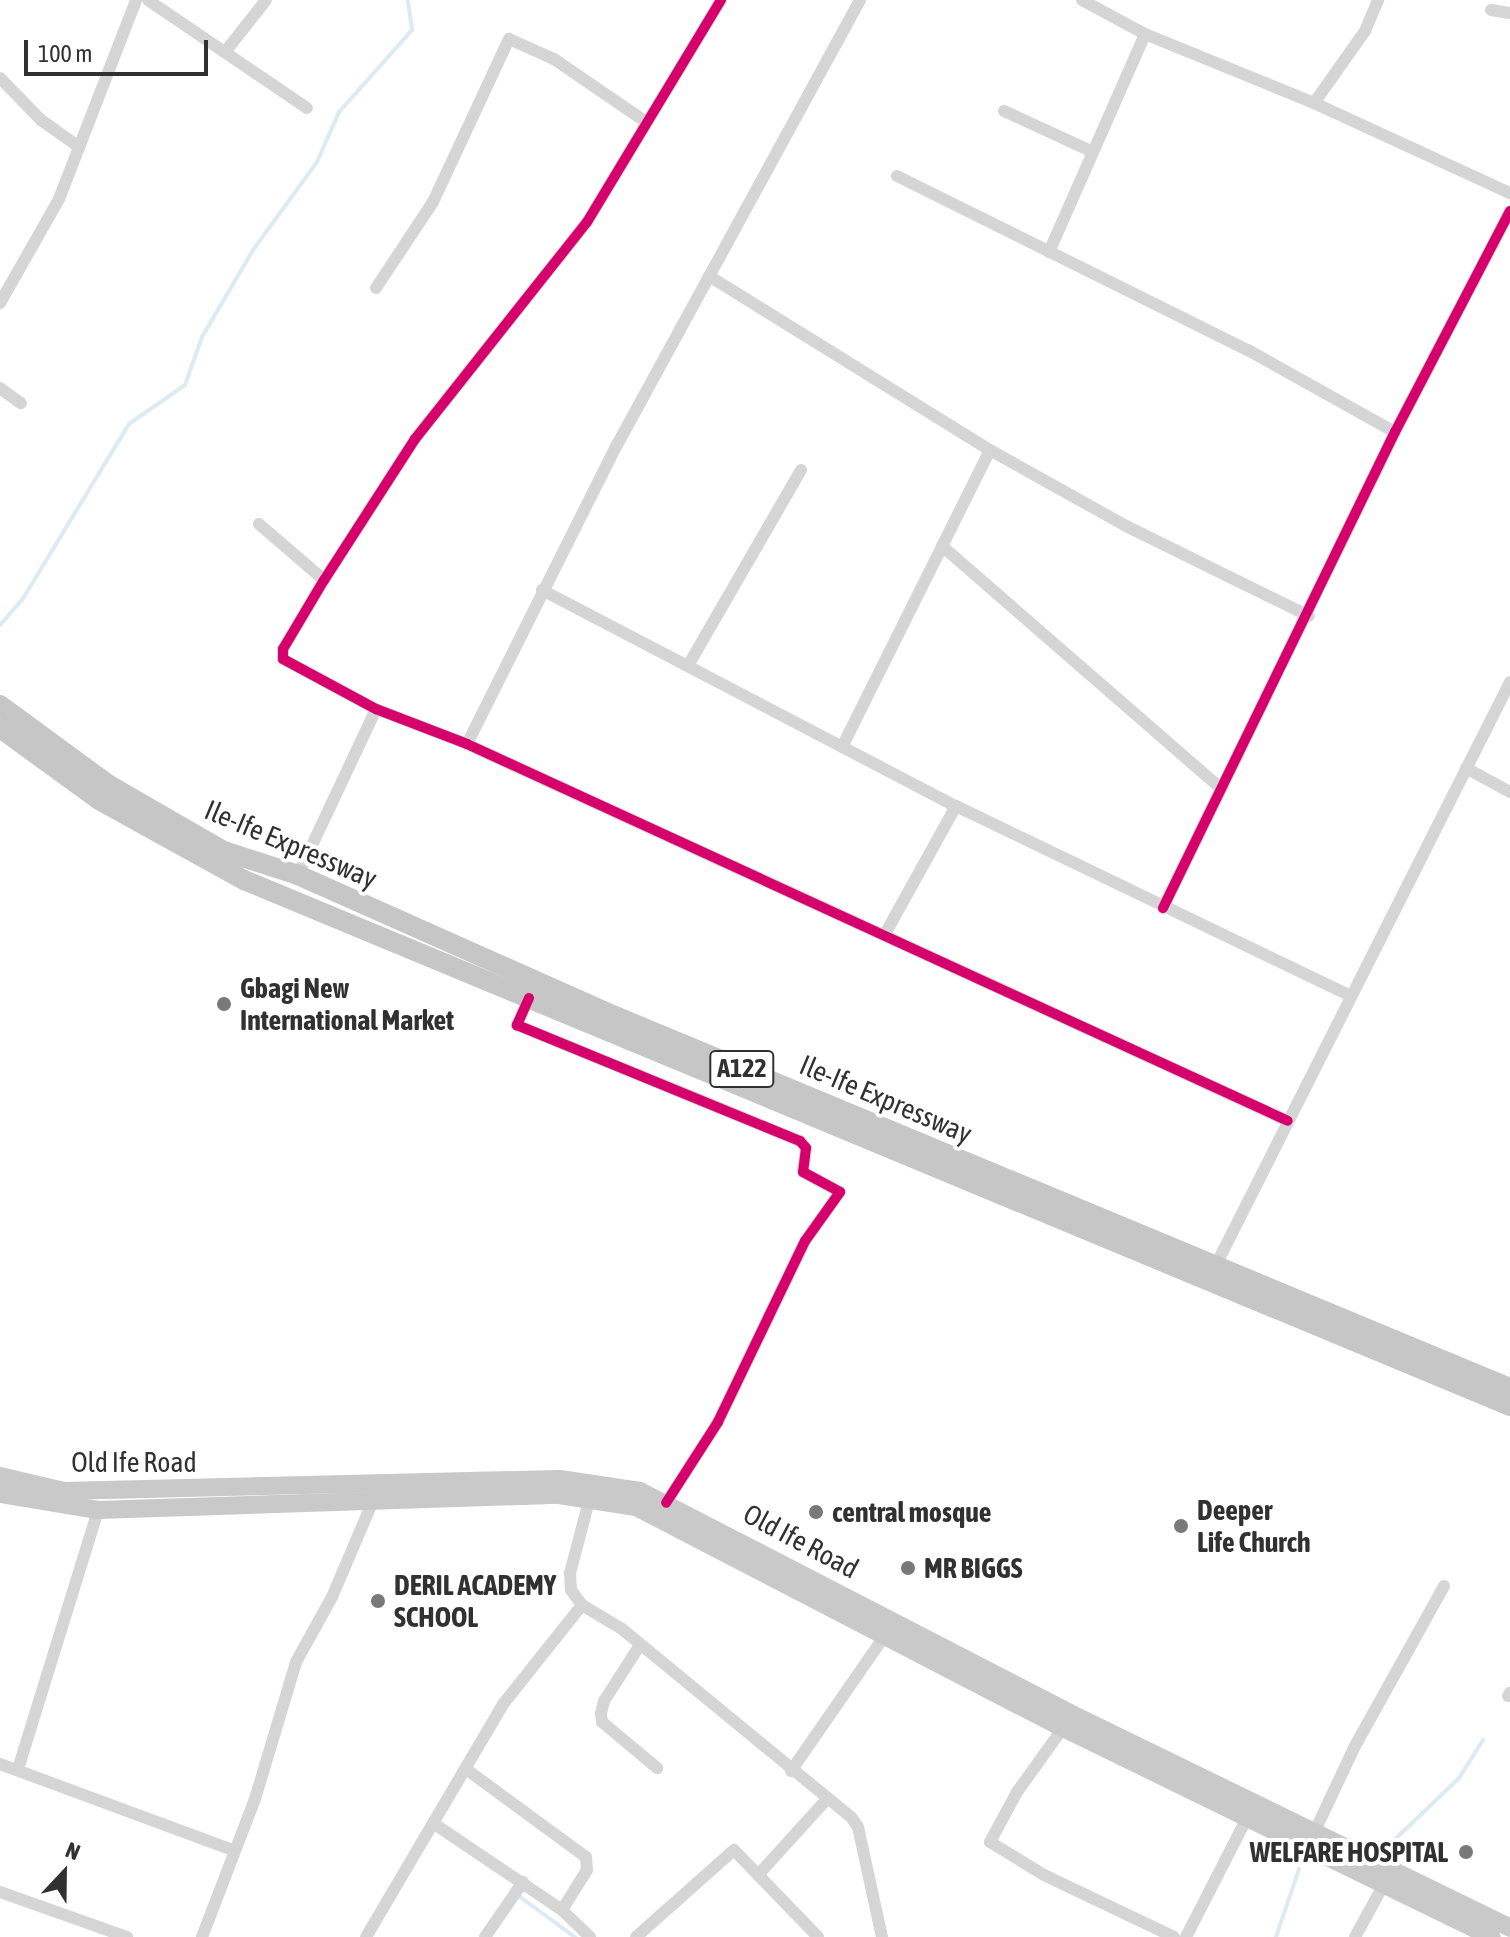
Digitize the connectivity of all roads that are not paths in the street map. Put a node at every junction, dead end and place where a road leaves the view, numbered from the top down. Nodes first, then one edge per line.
1 (136, 0) edge
2 (148, 0) edge
3 (266, 0) edge
4 (721, 0) edge
5 (860, 0) edge
6 (1082, 0) edge
7 (1378, 0) edge
8 (1491, 10) dead end
9 (1510, 13) edge
10 (1145, 34) junction
11 (225, 52) junction
12 (0, 78) edge
13 (1314, 103) junction
14 (307, 108) dead end
15 (1004, 111) dead end
16 (646, 122) junction
17 (79, 147) junction
18 (1093, 152) junction
19 (897, 176) dead end
20 (1510, 193) edge
21 (1510, 211) edge
22 (1049, 252) junction
23 (709, 276) junction
24 (376, 288) dead end
25 (3, 293) edge
26 (0, 388) edge
27 (21, 403) dead end
28 (1395, 432) junction
29 (990, 450) junction
30 (801, 470) dead end
31 (259, 524) dead end
32 (942, 546) junction
33 (324, 580) junction
34 (542, 590) junction
35 (1309, 616) junction
36 (689, 664) junction
37 (1510, 682) edge
38 (0, 705) edge
39 (376, 709) junction
40 (0, 728) edge
41 (844, 743) junction
42 (467, 744) junction
43 (1466, 768) junction
44 (1220, 788) junction
45 (1510, 792) edge
46 (956, 806) junction
47 (298, 875) junction
48 (1163, 908) junction
49 (885, 934) junction
50 (1348, 995) junction
51 (529, 998) junction
52 (1288, 1121) junction
53 (1215, 1267) junction
54 (1510, 1388) edge
55 (1510, 1406) edge
56 (0, 1476) edge
57 (0, 1494) edge
58 (244, 1497) junction
59 (590, 1497) junction
60 (373, 1501) junction
61 (666, 1503) junction
62 (98, 1510) junction
63 (1444, 1586) dead end
64 (582, 1605) junction
65 (885, 1635) junction
66 (640, 1645) junction
67 (977, 1674) junction
68 (1063, 1728) junction
69 (0, 1764) edge
70 (657, 1768) dead end
71 (18, 1769) junction
72 (466, 1769) junction
73 (791, 1771) junction
74 (827, 1799) junction
75 (1247, 1818) junction
76 (433, 1823) junction
77 (1314, 1833) junction
78 (232, 1850) junction
79 (758, 1875) junction
80 (523, 1882) junction
81 (1384, 1884) junction
82 (0, 1892) edge
83 (562, 1910) junction
84 (1472, 1918) junction
85 (1510, 1928) edge
86 (127, 1937) edge
87 (202, 1937) edge
88 (366, 1937) edge
89 (485, 1937) edge
90 (590, 1937) edge
91 (636, 1937) edge
92 (818, 1937) edge
93 (882, 1937) edge
94 (1174, 1937) edge
95 (1186, 1937) edge
96 (1355, 1937) edge
97 (1492, 1937) edge

1 - 17 street
2 - 11 street
3 - 11 street
4 - 16 street
5 - 23 street
6 - 10 street
7 - 13 street
8 - 9 street
10 - 13 street
10 - 18 street
11 - 14 street
12 - 17 street
13 - 20 street
15 - 18 street
16 - 24 street
16 - 33 street
17 - 25 street
18 - 22 street
19 - 22 street
21 - 28 street
22 - 28 street
23 - 29 street
23 - 34 street
26 - 27 street
28 - 35 street
29 - 32 street
29 - 35 street
30 - 36 street
31 - 33 street
32 - 41 street
32 - 44 street
33 - 39 street
34 - 36 street
34 - 42 street
35 - 44 street
36 - 41 street
37 - 43 street
38 - 47 highway, Ile-Ife Expressway / A122
39 - 42 street
39 - 47 street
40 - 51 highway, Ile-Ife Expressway / A122
41 - 46 street
42 - 49 street
43 - 45 street
43 - 50 street
44 - 48 street
46 - 48 street
46 - 49 street
47 - 53 highway, Ile-Ife Expressway / A122
48 - 50 street
49 - 52 street
50 - 52 street
51 - 55 highway, Ile-Ife Expressway / A122
51 - 61 street
52 - 53 street
53 - 54 highway, Ile-Ife Expressway / A122
56 - 58 main road, Old Ife Road
57 - 62 main road, Old Ife Road
58 - 60 main road, Old Ife Road
58 - 61 main road, Old Ife Road
58 - 62 main road, Old Ife Road
59 - 60 main road, Old Ife Road
59 - 64 street
59 - 65 main road, Old Ife Road
60 - 78 street
61 - 67 main road, Old Ife Road
62 - 71 street
63 - 77 street
64 - 66 street
64 - 72 street
65 - 67 main road, Old Ife Road
65 - 73 street
66 - 70 street
66 - 73 street
67 - 68 main road, Old Ife Road
67 - 77 main road, Old Ife Road
68 - 75 main road, Old Ife Road
68 - 94 street
69 - 71 street
71 - 78 street
72 - 76 street
72 - 83 street
73 - 74 street
74 - 79 street
74 - 93 street
75 - 81 main road, Old Ife Road
75 - 95 street
76 - 80 street
76 - 88 street
77 - 84 main road, Old Ife Road
78 - 87 street
79 - 91 street
79 - 92 street
80 - 83 street
80 - 89 street
81 - 84 main road, Old Ife Road
81 - 96 street
82 - 86 street
83 - 90 street
84 - 85 main road, Old Ife Road
84 - 97 main road, Old Ife Road

